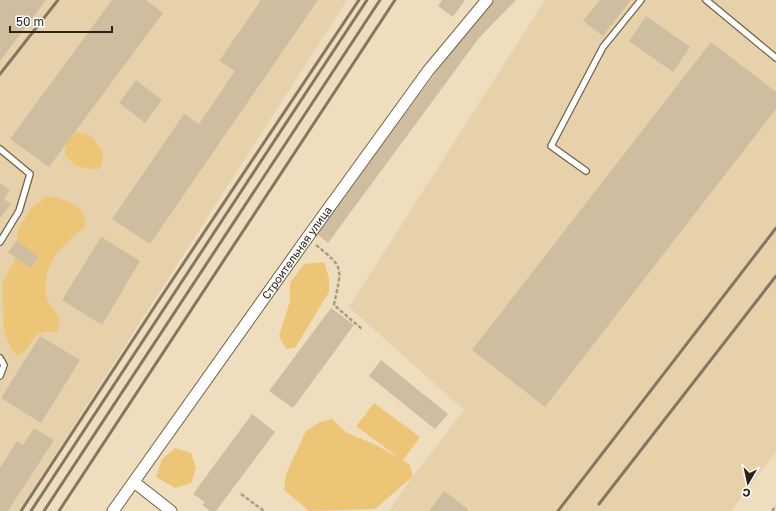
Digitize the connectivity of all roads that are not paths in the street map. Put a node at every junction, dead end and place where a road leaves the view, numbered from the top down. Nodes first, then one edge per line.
1 (487, 0) edge
2 (641, 0) edge
3 (706, 0) edge
4 (776, 58) edge
5 (0, 148) edge
6 (586, 171) dead end
7 (0, 242) edge
8 (0, 358) edge
9 (0, 376) edge
10 (134, 482) junction
11 (113, 511) edge
12 (172, 511) edge

1 - 10 street, Строительная улица
2 - 6 lane
3 - 4 lane
5 - 7 lane
8 - 9 lane
10 - 11 street, Строительная улица
10 - 12 street

